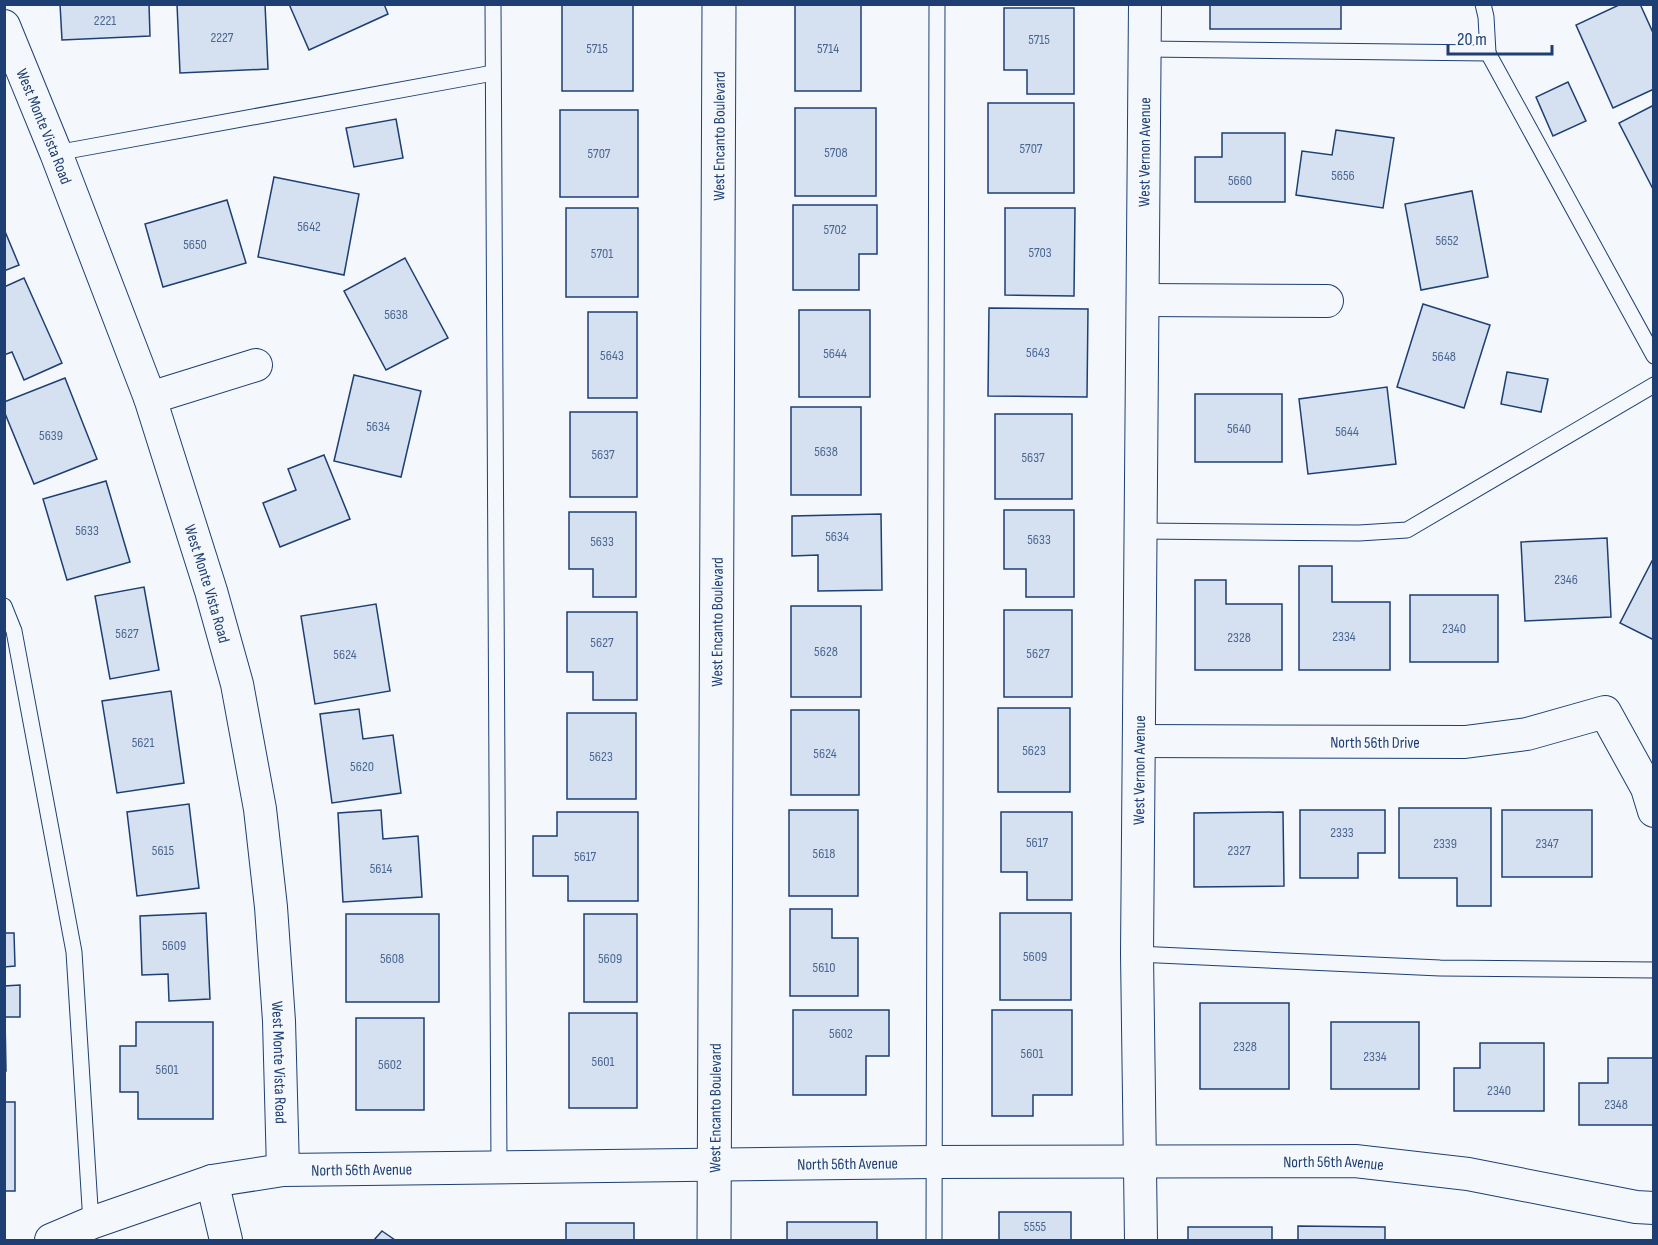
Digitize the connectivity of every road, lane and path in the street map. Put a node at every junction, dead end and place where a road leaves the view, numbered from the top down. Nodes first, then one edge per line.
1 (493, 4) edge
2 (719, 4) edge
3 (937, 4) edge
4 (1146, 4) edge
5 (1483, 4) edge
6 (4, 26) edge
7 (1146, 49) junction
8 (1488, 53) junction
9 (494, 73) junction
10 (56, 153) junction
11 (1143, 300) junction
12 (1327, 301) dead end
13 (1653, 356) edge
14 (256, 365) dead end
15 (1653, 385) edge
16 (150, 398) junction
17 (1141, 531) junction
18 (4, 606) edge
19 (1139, 741) junction
20 (1653, 811) edge
21 (1137, 954) junction
22 (1653, 970) edge
23 (1141, 1161) junction
24 (934, 1162) junction
25 (715, 1164) junction
26 (499, 1168) junction
27 (283, 1170) junction
28 (212, 1181) junction
29 (1653, 1208) edge
30 (92, 1222) junction
31 (51, 1240) edge
32 (226, 1240) edge
33 (714, 1240) edge
34 (934, 1240) edge
35 (1141, 1240) edge

1 - 9 lane
2 - 25 street, West Encanto Boulevard
3 - 24 lane
4 - 7 street, West Vernon Avenue
5 - 8 lane
6 - 10 street, West Monte Vista Road
7 - 8 lane
7 - 11 street, West Vernon Avenue
8 - 13 lane
9 - 10 lane
9 - 26 lane
10 - 16 street, West Monte Vista Road
11 - 12 street
11 - 17 street, West Vernon Avenue
14 - 16 street
15 - 17 lane
16 - 27 street, West Monte Vista Road
17 - 19 street, West Vernon Avenue
18 - 30 lane
19 - 20 street, North 56th Drive
19 - 21 street, West Vernon Avenue
21 - 22 lane
21 - 23 street, West Vernon Avenue
23 - 24 street, North 56th Avenue
23 - 29 street, North 56th Avenue
23 - 35 street, West Vernon Avenue
24 - 25 street, North 56th Avenue
24 - 34 lane
25 - 26 street, North 56th Avenue
25 - 33 street, West Encanto Boulevard
26 - 27 street, North 56th Avenue
27 - 28 street, North 56th Avenue
28 - 30 street, North 56th Avenue
28 - 32 street
30 - 31 street, North 56th Avenue

